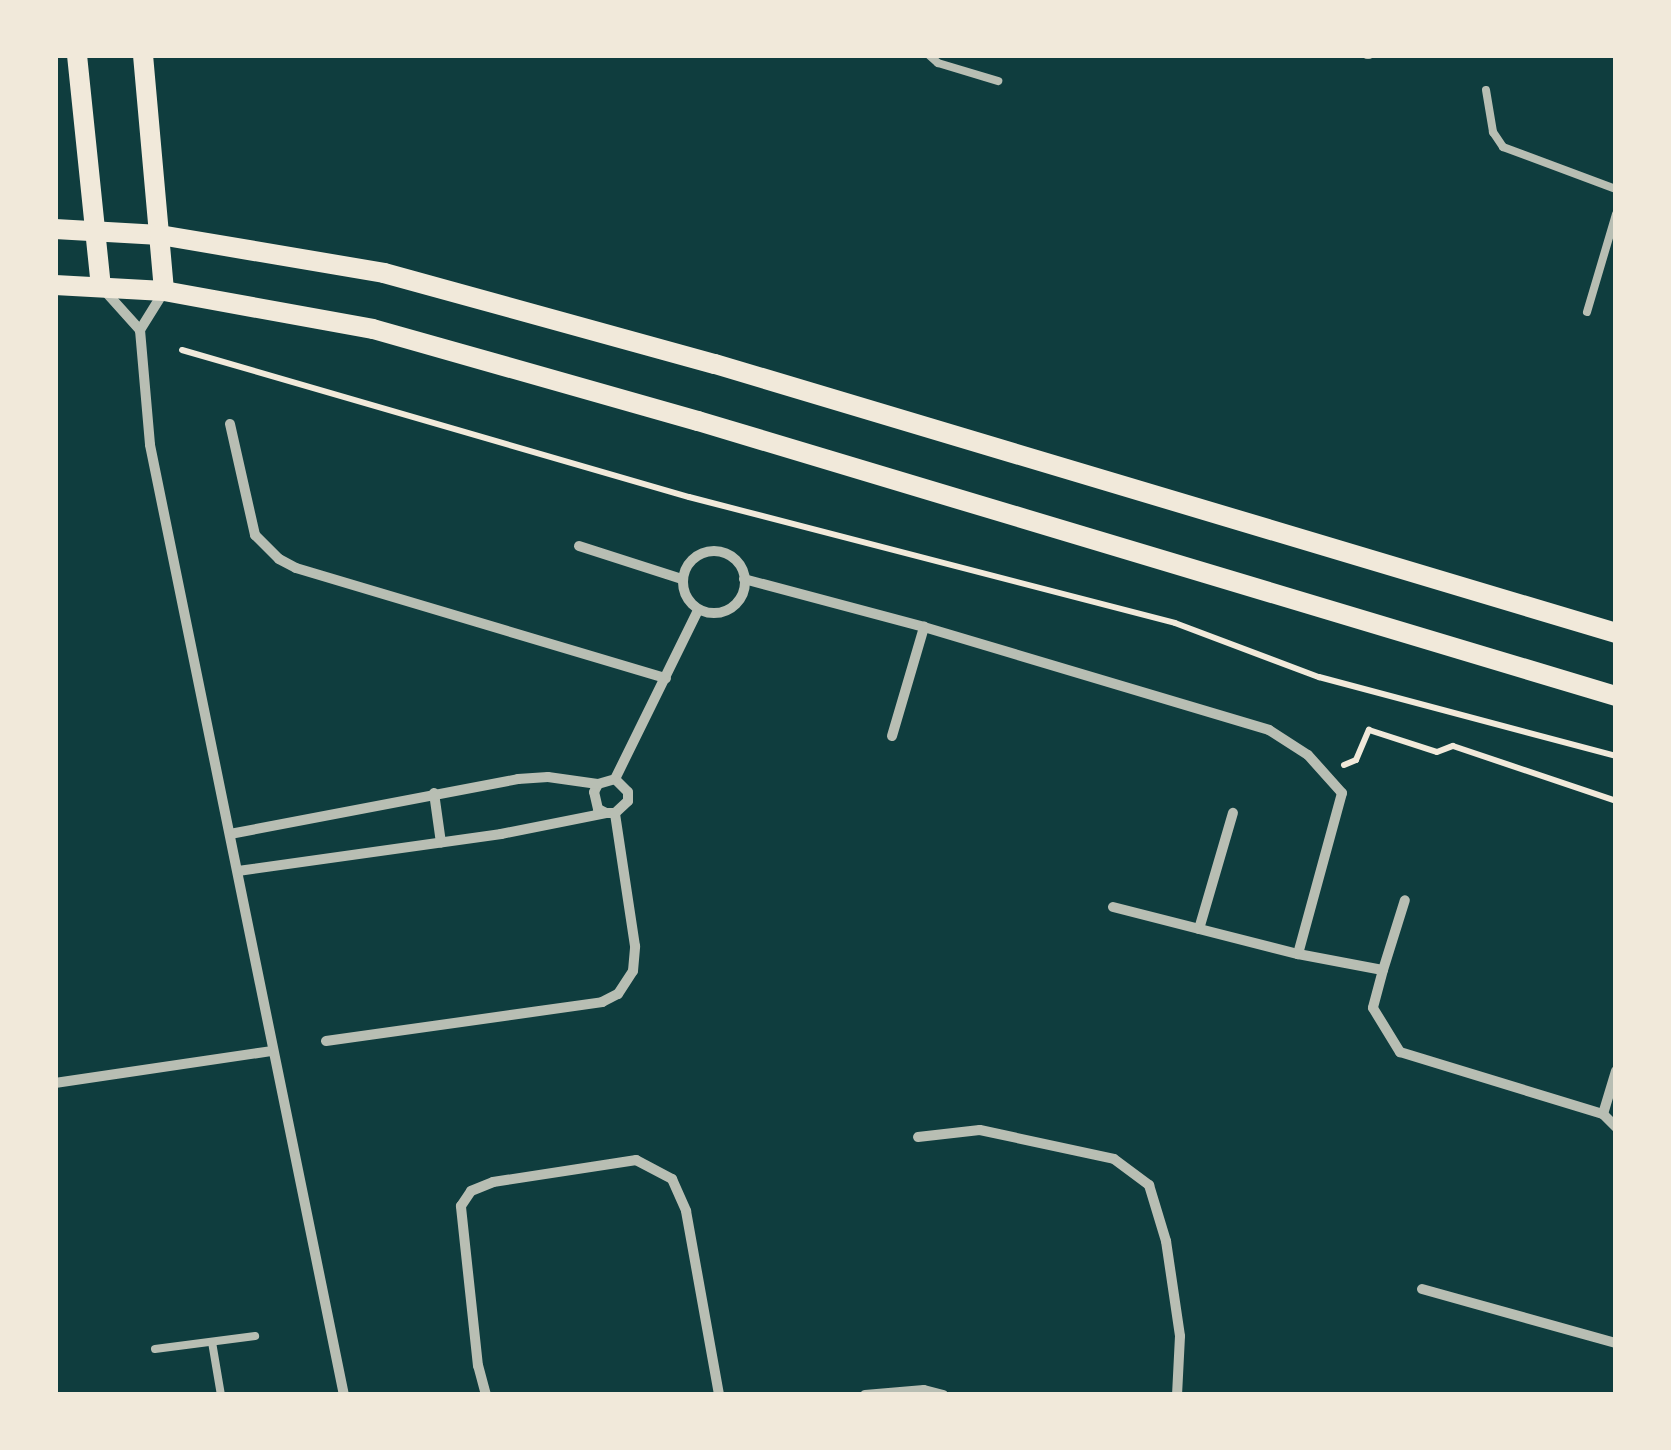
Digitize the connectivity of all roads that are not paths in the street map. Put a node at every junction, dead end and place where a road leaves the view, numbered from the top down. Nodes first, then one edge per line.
1 (77, 55) edge
2 (143, 55) edge
3 (929, 55) edge
4 (998, 80) dead end
5 (1486, 90) dead end
6 (1616, 189) edge
7 (1616, 214) edge
8 (55, 229) edge
9 (96, 229) junction
10 (160, 235) junction
11 (55, 285) edge
12 (101, 286) junction
13 (164, 291) junction
14 (1587, 312) dead end
15 (140, 330) junction
16 (230, 424) dead end
17 (579, 546) dead end
18 (682, 578) junction
19 (744, 579) junction
20 (698, 610) junction
21 (924, 627) junction
22 (1616, 633) edge
23 (666, 678) junction
24 (1616, 696) edge
25 (892, 736) dead end
26 (615, 779) junction
27 (598, 784) junction
28 (434, 793) junction
29 (611, 813) junction
30 (1233, 814) dead end
31 (230, 834) junction
32 (441, 842) junction
33 (238, 870) junction
34 (1405, 900) dead end
35 (1112, 907) dead end
36 (1198, 929) junction
37 (1298, 954) junction
38 (1383, 970) junction
39 (326, 1041) dead end
40 (273, 1051) junction
41 (1616, 1071) edge
42 (55, 1082) edge
43 (1602, 1114) junction
44 (1616, 1127) edge
45 (918, 1137) dead end
46 (1422, 1290) dead end
47 (255, 1336) dead end
48 (212, 1342) junction
49 (1616, 1343) edge
50 (156, 1349) dead end
51 (924, 1393) edge
52 (220, 1395) edge
53 (344, 1395) edge
54 (486, 1395) edge
55 (719, 1395) edge
56 (865, 1395) edge
57 (943, 1395) edge
58 (1178, 1395) edge

1 - 9 main road
2 - 10 main road
3 - 4 lane
5 - 6 lane
7 - 14 lane
8 - 9 main road
9 - 10 main road
9 - 12 main road
10 - 13 main road
10 - 22 main road
11 - 12 main road
12 - 13 main road
12 - 15 street
13 - 15 street
13 - 24 main road
15 - 31 street
16 - 23 street
17 - 18 street
18 - 19 street
18 - 20 street
19 - 20 street
19 - 21 street
20 - 23 street
21 - 25 street
21 - 37 street
23 - 26 street
26 - 27 street
26 - 29 street
27 - 28 street
27 - 29 street
28 - 31 street
28 - 32 street
29 - 32 street
29 - 39 street
30 - 36 street
31 - 33 street
32 - 33 street
33 - 40 street
34 - 38 street
35 - 36 street
36 - 37 street
37 - 38 street
38 - 43 street
40 - 42 street
40 - 53 street
41 - 43 street
43 - 44 street
45 - 58 street
46 - 49 street
47 - 48 lane
48 - 50 lane
48 - 52 lane
51 - 56 street
51 - 57 street
54 - 55 street

